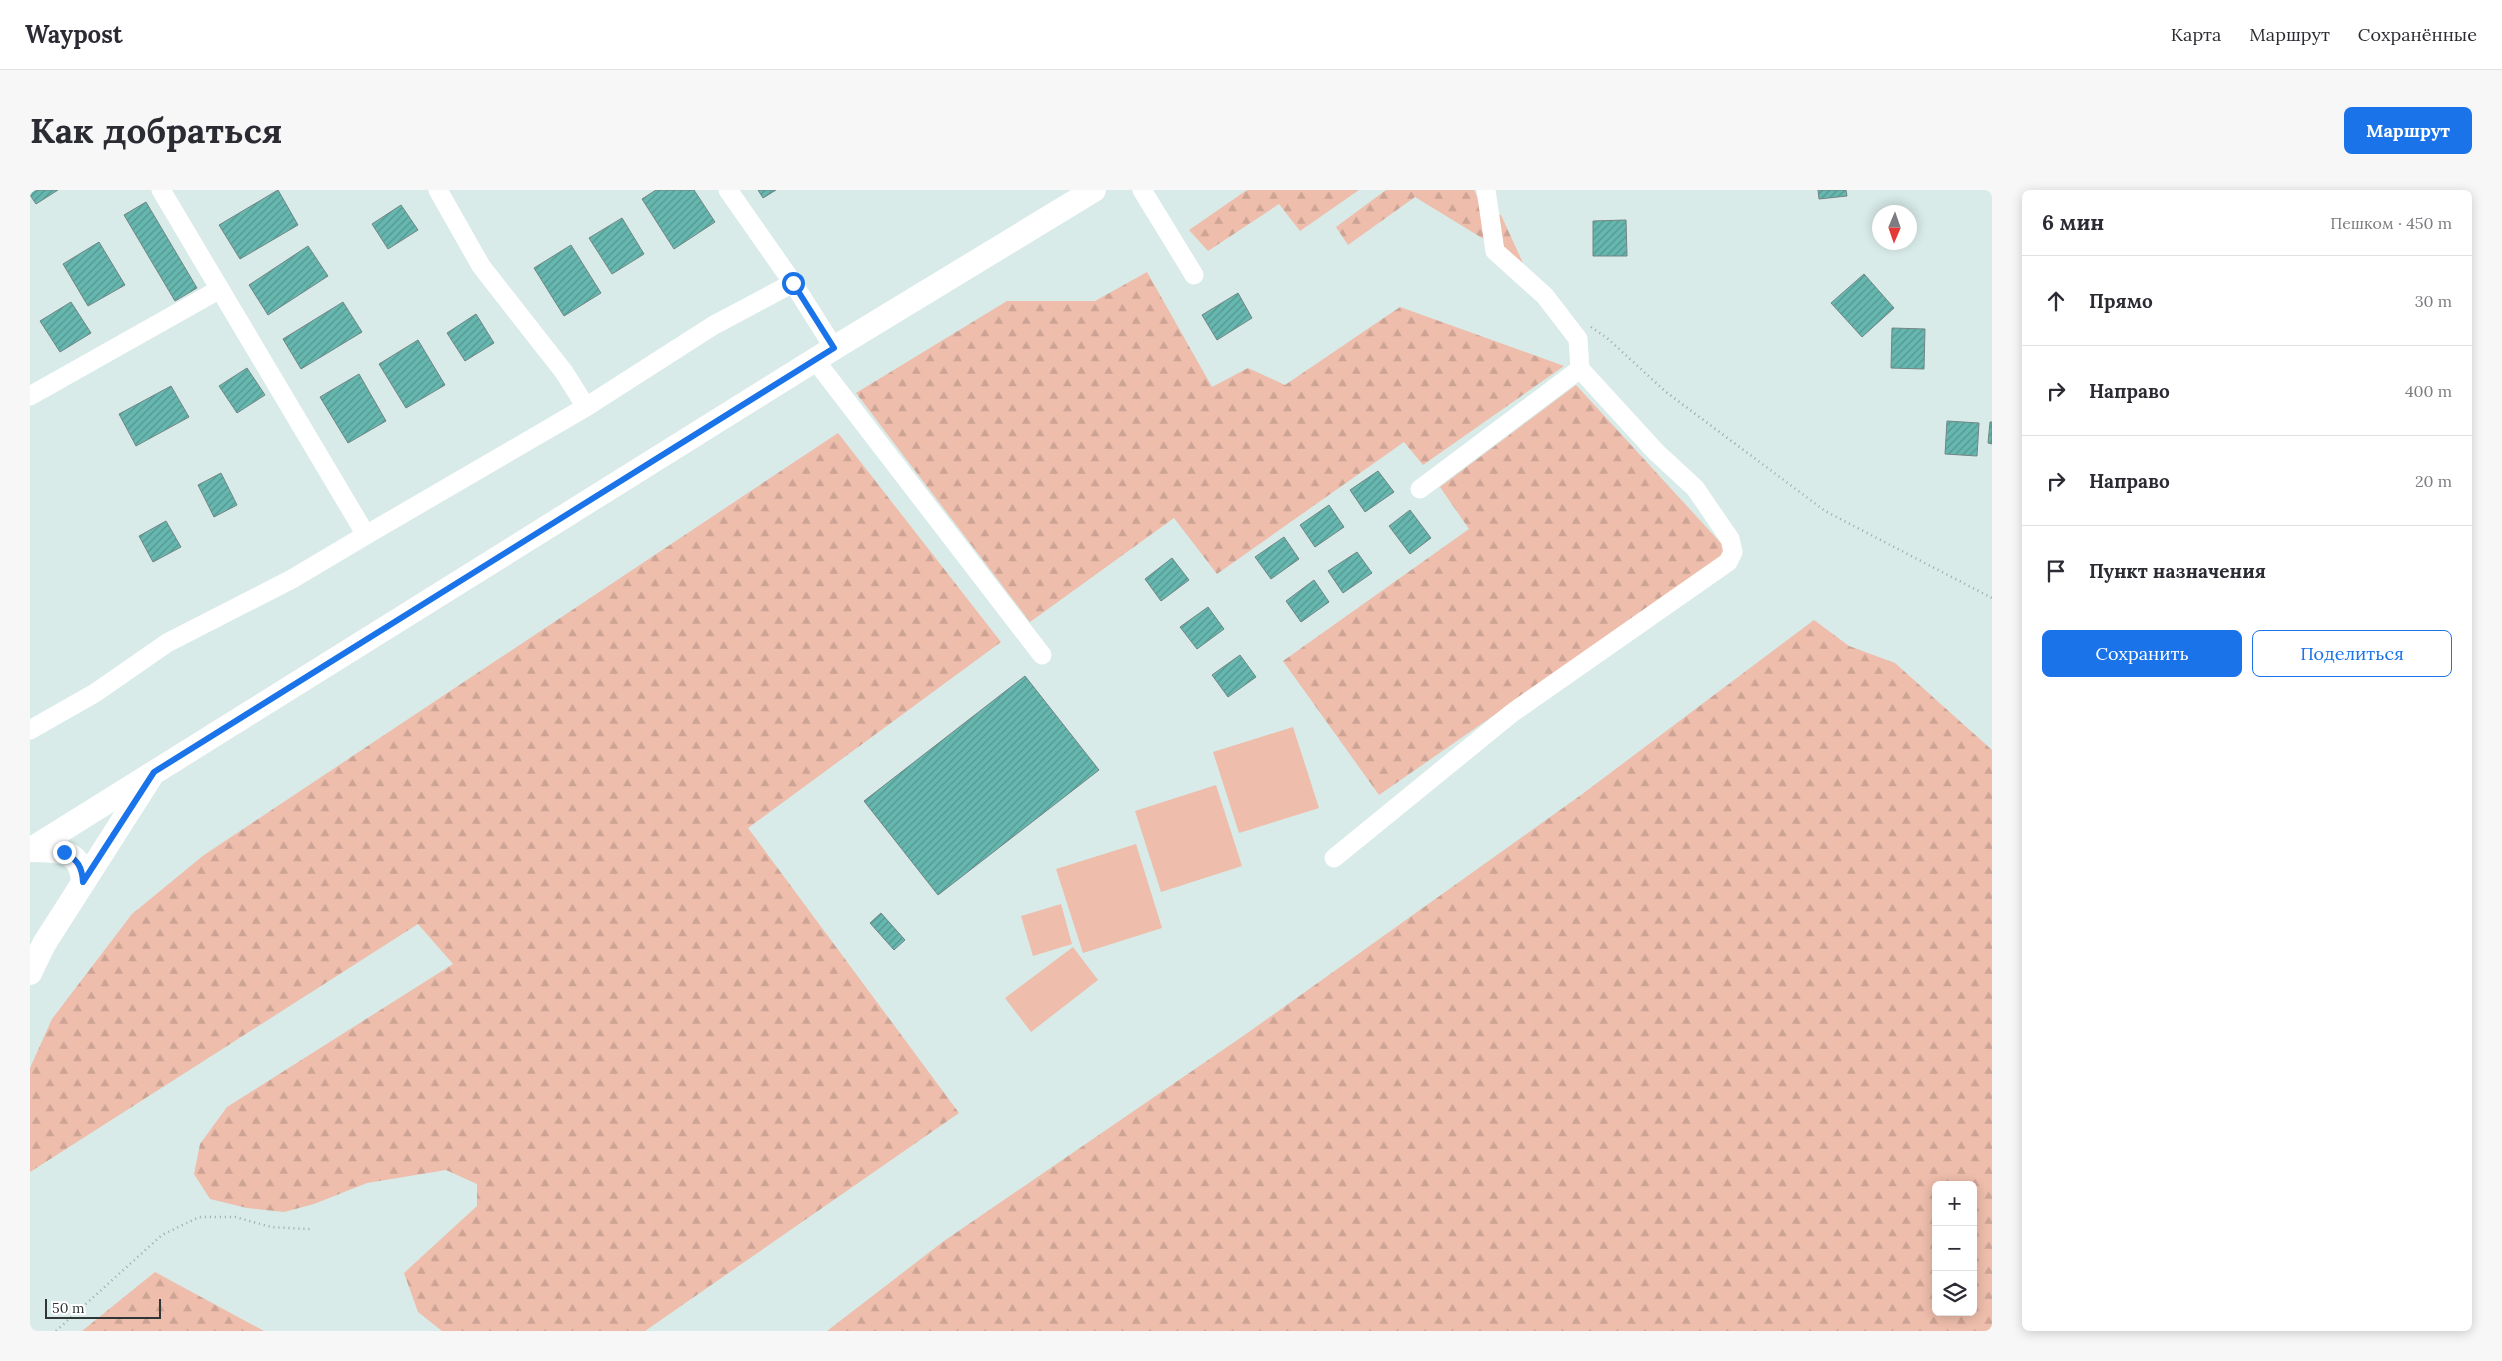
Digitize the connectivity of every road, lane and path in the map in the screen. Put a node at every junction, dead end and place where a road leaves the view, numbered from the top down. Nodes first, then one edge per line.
1 (161, 190) edge
2 (438, 190) edge
3 (728, 190) edge
4 (1094, 190) edge
5 (1142, 190) edge
6 (1486, 190) edge
7 (1194, 276) dead end
8 (793, 283) junction
9 (220, 289) junction
10 (1584, 323) dead end
11 (825, 354) junction
12 (1580, 369) junction
13 (30, 396) edge
14 (586, 407) junction
15 (1420, 489) dead end
16 (366, 535) junction
17 (1992, 598) edge
18 (1042, 655) dead end
19 (30, 730) edge
20 (154, 772) junction
21 (30, 850) edge
22 (1334, 858) dead end
23 (83, 882) junction
24 (30, 973) edge
25 (310, 1229) dead end
26 (56, 1331) edge

1 - 9 lane
2 - 14 lane
3 - 8 lane
4 - 11 main road
5 - 7 lane
6 - 12 lane
8 - 11 lane
8 - 14 lane
9 - 13 lane
9 - 16 lane
10 - 17 path
11 - 18 lane
11 - 20 main road
12 - 15 lane
12 - 22 lane
14 - 16 lane
16 - 19 lane
20 - 21 main road
20 - 23 main road
21 - 23 main road
23 - 24 main road
25 - 26 path

